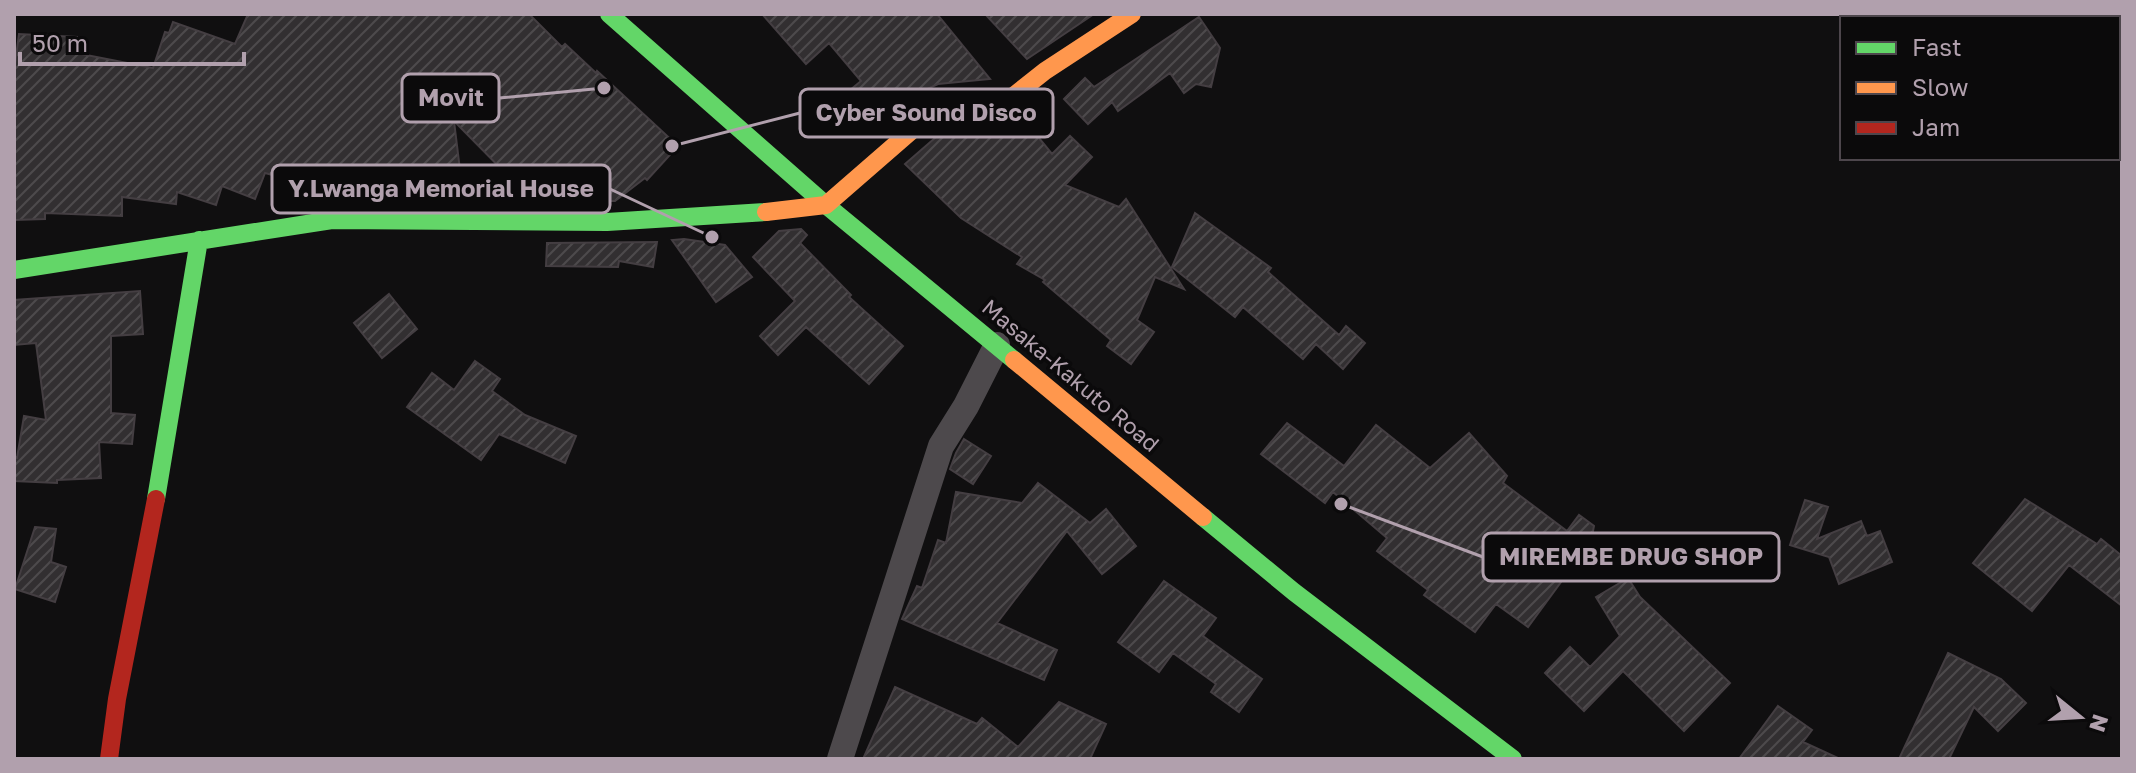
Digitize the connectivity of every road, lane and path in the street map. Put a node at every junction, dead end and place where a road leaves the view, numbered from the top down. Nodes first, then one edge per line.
1 (609, 14) edge
2 (1132, 14) edge
3 (826, 205) junction
4 (199, 240) junction
5 (14, 270) edge
6 (997, 345) junction
7 (109, 759) edge
8 (840, 759) edge
9 (1513, 759) edge

1 - 3 main road, Masaka-Kakuto Road
2 - 3 main road
3 - 4 main road
3 - 6 main road, Masaka-Kakuto Road
4 - 5 main road
4 - 7 main road
6 - 8 street
6 - 9 main road, Masaka-Kakuto Road

